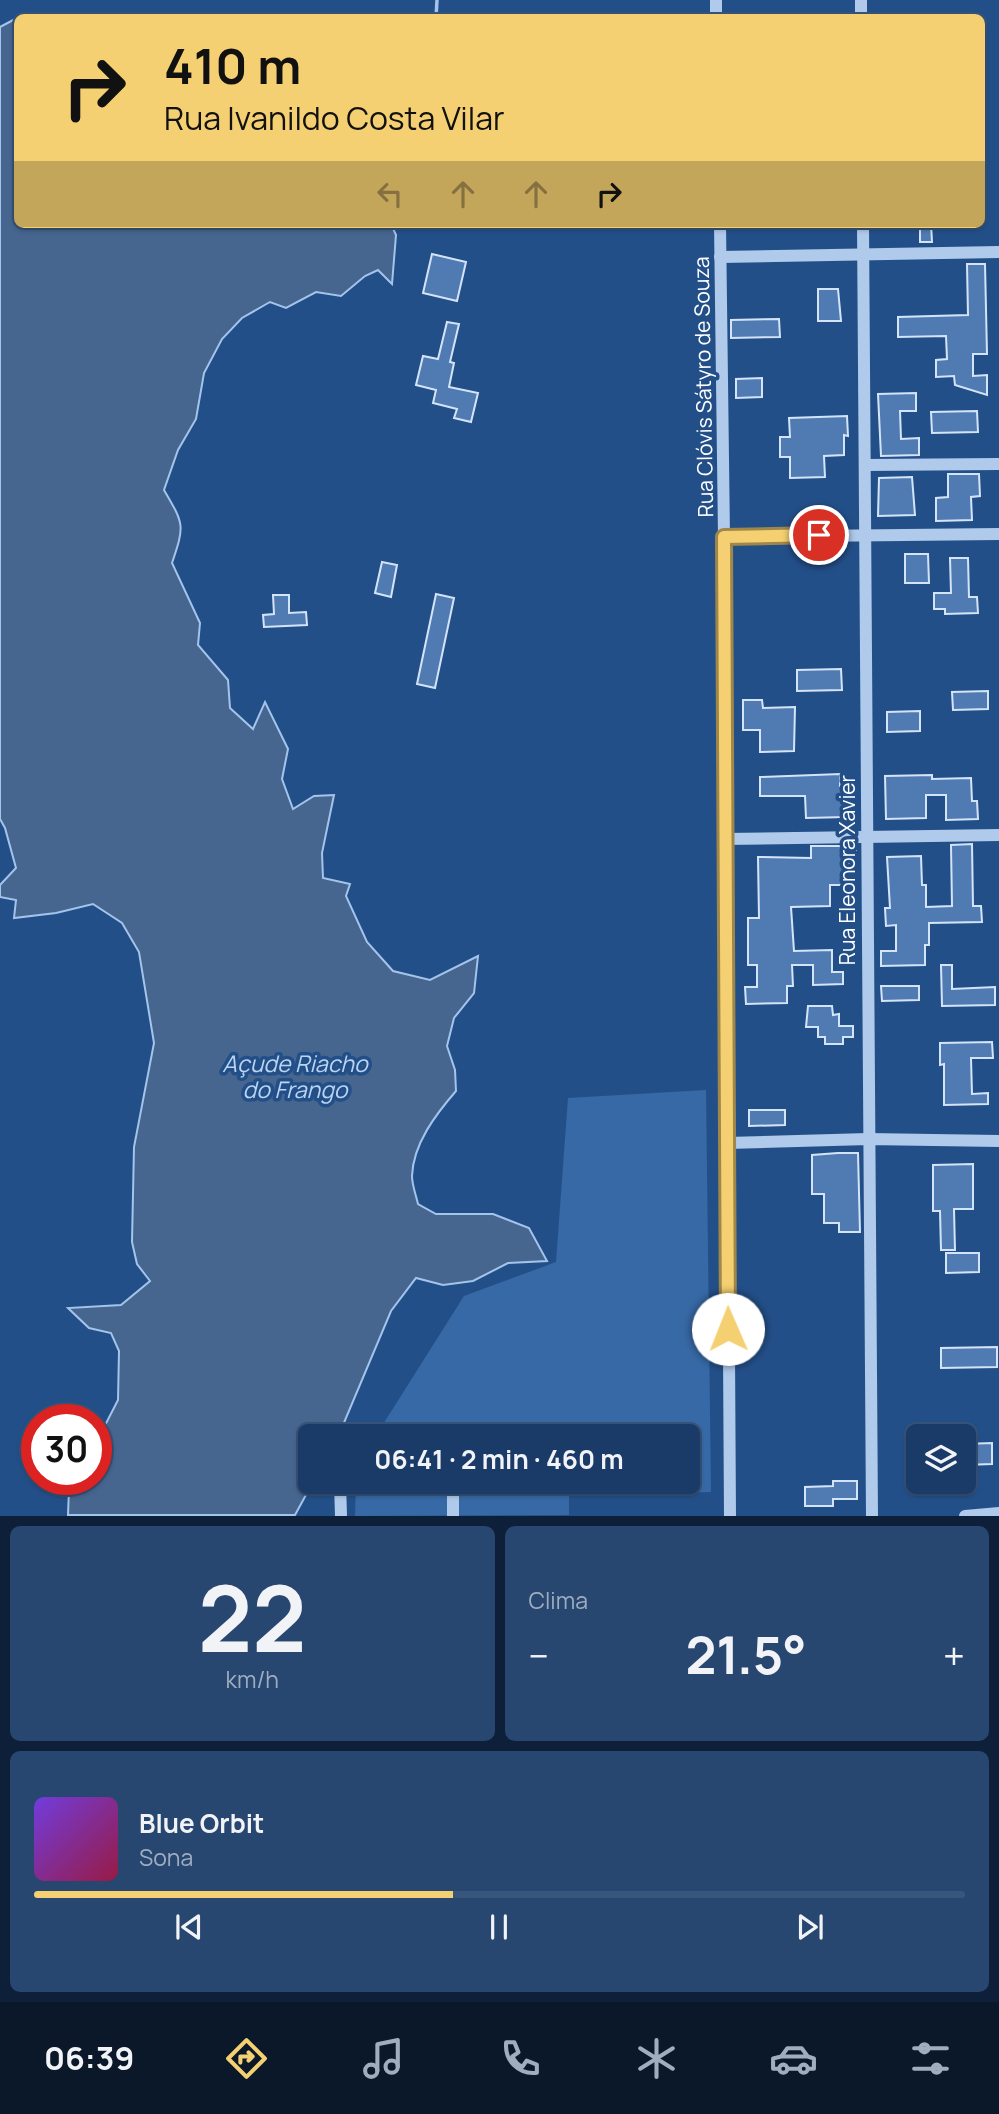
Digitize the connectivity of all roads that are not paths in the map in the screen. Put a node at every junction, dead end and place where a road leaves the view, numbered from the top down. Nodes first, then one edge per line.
1 (720, 228) edge
2 (863, 228) edge
3 (999, 252) edge
4 (864, 254) junction
5 (720, 257) junction
6 (999, 464) edge
7 (866, 465) junction
8 (866, 534) junction
9 (999, 534) edge
10 (724, 537) junction
11 (999, 835) edge
12 (866, 836) junction
13 (724, 839) junction
14 (868, 1139) junction
15 (999, 1141) edge
16 (727, 1143) junction
17 (340, 1494) edge
18 (453, 1494) edge
19 (999, 1513) edge
20 (341, 1516) edge
21 (453, 1516) edge
22 (730, 1516) edge
23 (872, 1516) edge
24 (965, 1516) edge

1 - 5 street, Rua Clóvis Sátyro de Souza
2 - 4 street, Rua Eleonora Xavier
3 - 4 street
4 - 5 street
4 - 7 street, Rua Eleonora Xavier
5 - 10 street, Rua Clóvis Sátyro de Souza
6 - 7 street
7 - 8 street, Rua Eleonora Xavier
8 - 9 street
8 - 10 street
8 - 12 street, Rua Eleonora Xavier
10 - 13 street, Rua Clóvis Sátyro de Souza
11 - 12 street
12 - 13 street
12 - 14 street, Rua Eleonora Xavier
13 - 16 street, Rua Clóvis Sátyro de Souza
14 - 15 street
14 - 16 street
14 - 23 street, Rua Eleonora Xavier
16 - 22 street, Rua Clóvis Sátyro de Souza
17 - 20 street
18 - 21 street
19 - 24 street

